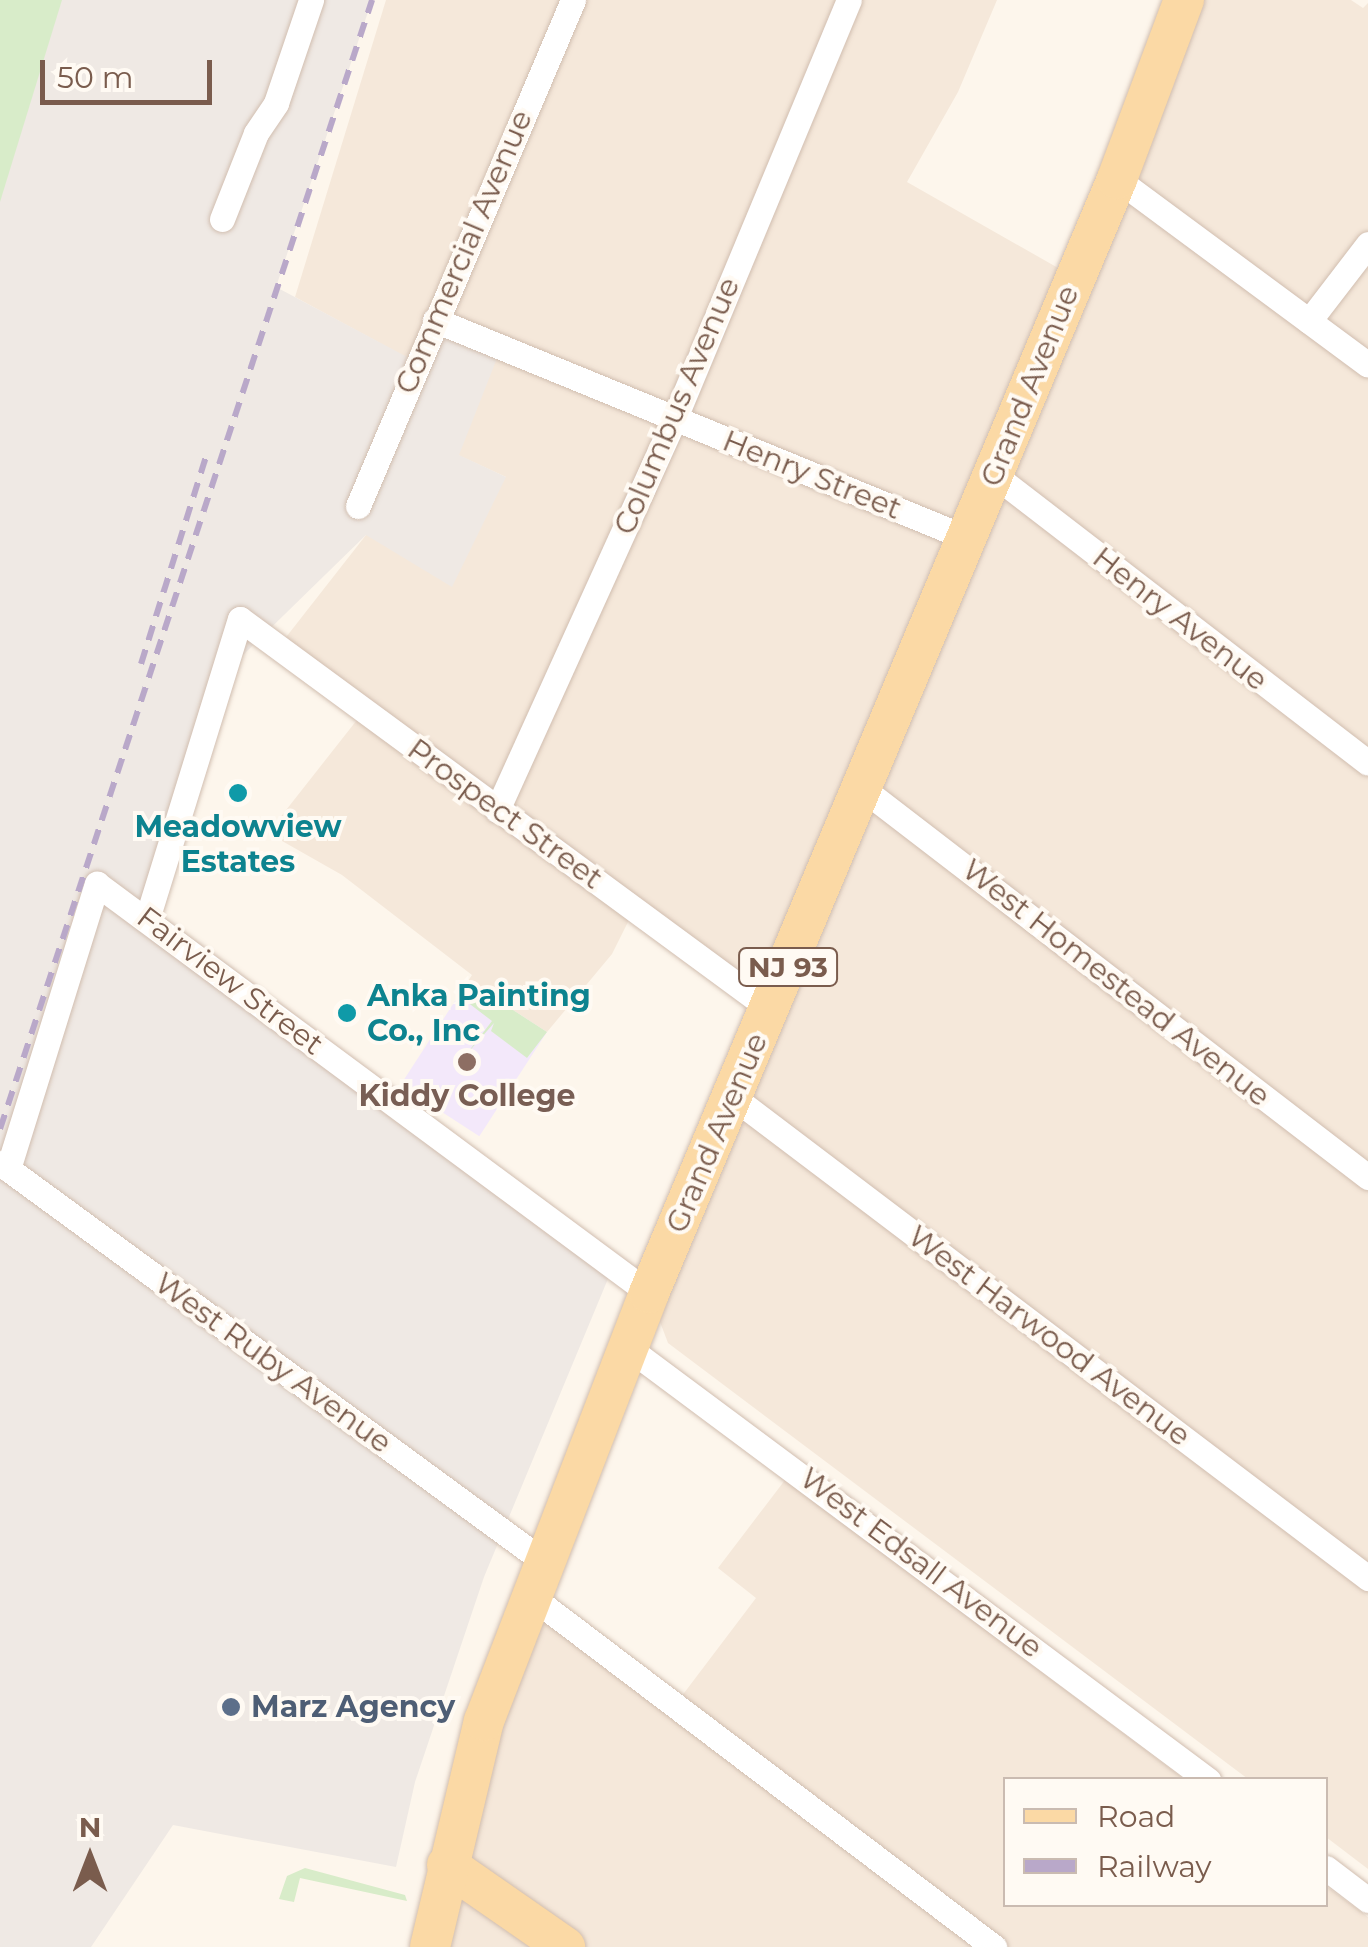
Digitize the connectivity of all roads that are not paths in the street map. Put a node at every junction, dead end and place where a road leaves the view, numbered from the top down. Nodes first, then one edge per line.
1 (310, 0) edge
2 (573, 0) edge
3 (850, 0) edge
4 (1184, 0) edge
5 (1116, 179) junction
6 (222, 219) dead end
7 (1368, 244) edge
8 (435, 320) junction
9 (1309, 321) junction
10 (1368, 366) edge
11 (674, 420) junction
12 (993, 474) junction
13 (358, 506) dead end
14 (968, 538) junction
15 (1368, 763) edge
16 (864, 788) junction
17 (498, 810) junction
18 (147, 920) junction
19 (770, 1009) junction
20 (729, 1094) junction
21 (4, 1166) edge
22 (1368, 1177) edge
23 (650, 1293) junction
24 (631, 1350) junction
25 (1368, 1578) edge
26 (539, 1580) junction
27 (1204, 1777) edge
28 (447, 1865) junction
29 (1328, 1870) edge
30 (1368, 1900) edge
31 (430, 1947) edge
32 (565, 1947) edge
33 (994, 1947) edge

1 - 6 street
2 - 8 street, Commercial Avenue
3 - 11 street, Columbus Avenue
4 - 5 main road, Grand Avenue / NJ 93
5 - 9 street
5 - 12 main road, Grand Avenue / NJ 93
7 - 9 street
8 - 11 street, Henry Street
8 - 13 street, Commercial Avenue
9 - 10 street
11 - 14 street, Henry Street
11 - 17 street, Columbus Avenue
12 - 14 main road, Grand Avenue / NJ 93
12 - 15 street, Henry Avenue
14 - 16 main road, Grand Avenue / NJ 93
16 - 19 main road, Grand Avenue / NJ 93
16 - 22 street, West Homestead Avenue
17 - 18 street, Prospect Street
17 - 19 street, Prospect Street
18 - 21 street, Fairview Street
18 - 23 street, Fairview Street
19 - 20 main road, Grand Avenue / NJ 93
20 - 23 main road, Grand Avenue / NJ 93
20 - 25 street, West Harwood Avenue
21 - 26 street, West Ruby Avenue
23 - 24 main road, Grand Avenue / NJ 93
24 - 26 main road, Grand Avenue / NJ 93
24 - 27 street, West Edsall Avenue
26 - 28 main road, Grand Avenue / NJ 93
26 - 33 street, West Ruby Avenue
28 - 31 main road, Grand Avenue / NJ 93
28 - 32 main road
29 - 30 street

